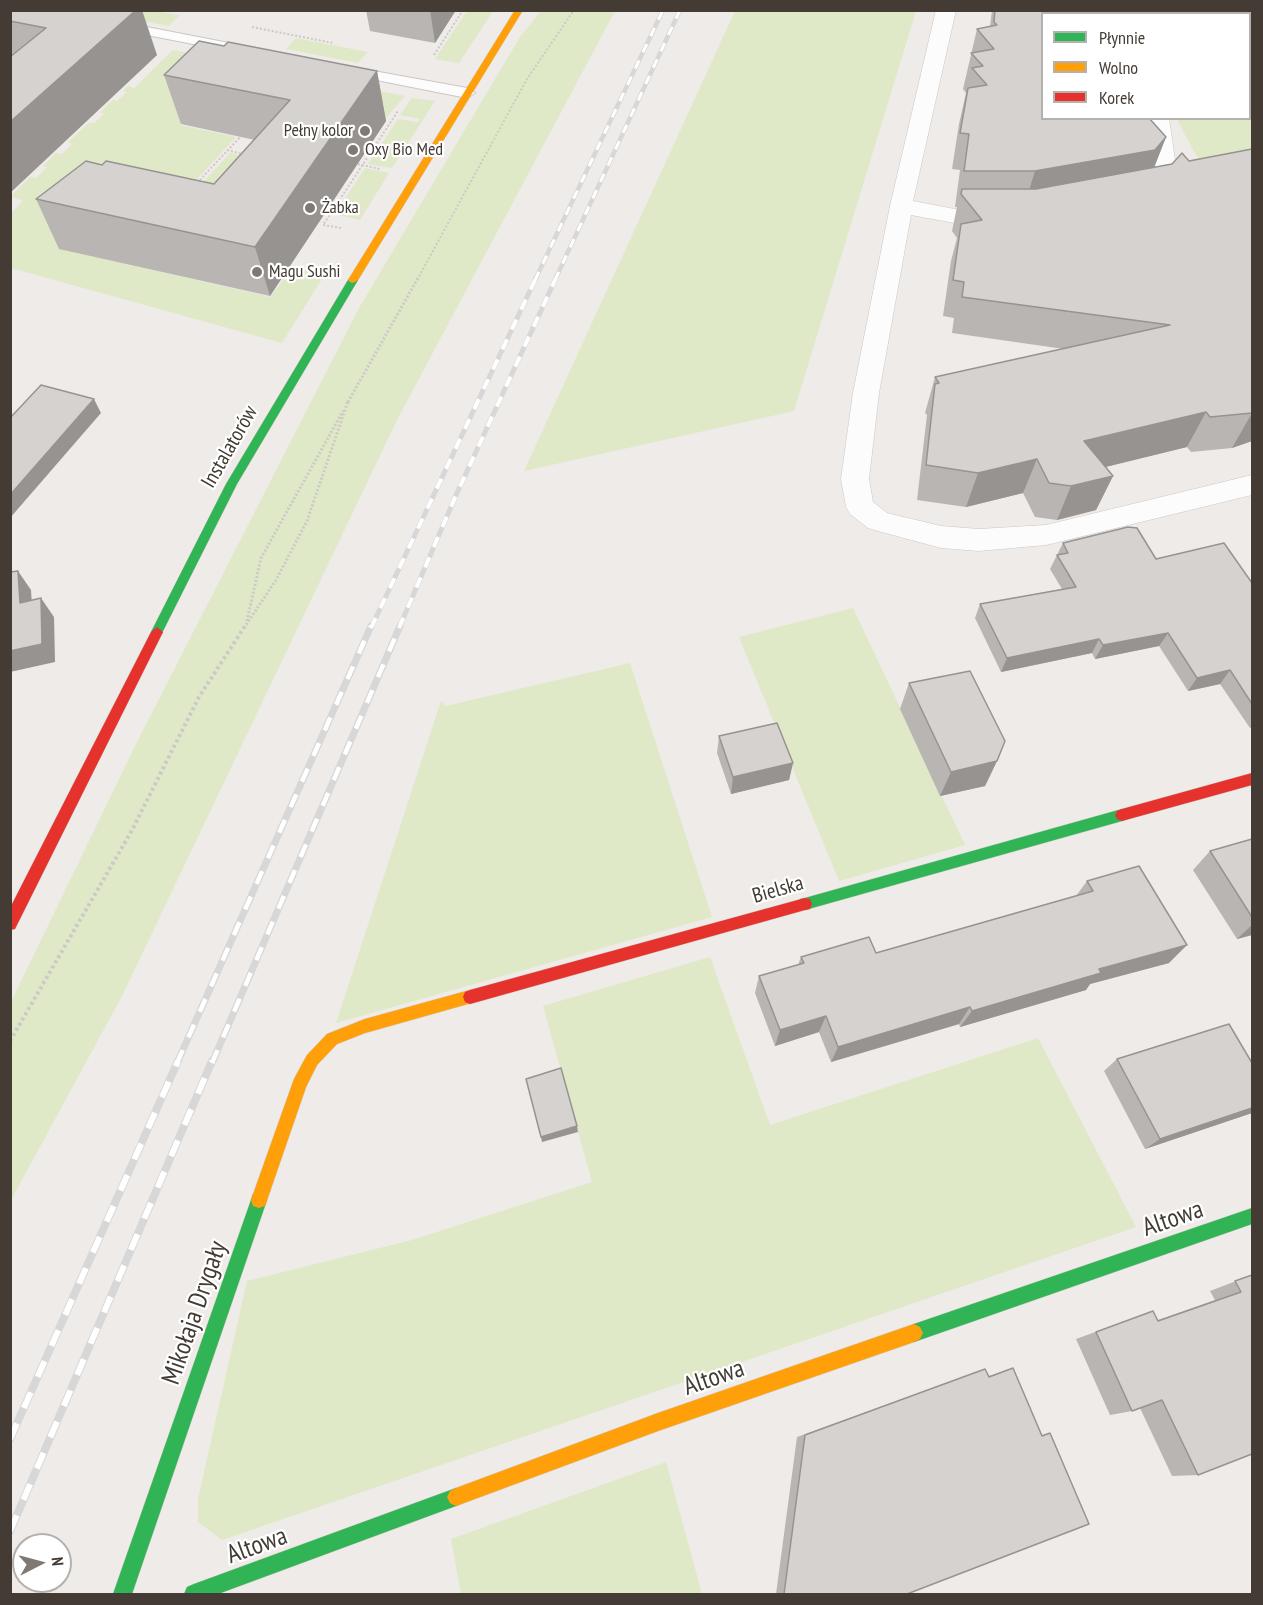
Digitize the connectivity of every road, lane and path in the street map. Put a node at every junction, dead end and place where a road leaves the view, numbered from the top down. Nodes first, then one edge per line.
1 (463, 10) edge
2 (519, 10) edge
3 (574, 10) edge
4 (946, 10) edge
5 (102, 22) edge
6 (249, 26) dead end
7 (343, 44) dead end
8 (240, 49) edge
9 (430, 61) dead end
10 (332, 67) edge
11 (467, 93) junction
12 (400, 109) dead end
13 (1158, 120) edge
14 (244, 133) edge
15 (227, 150) junction
16 (247, 155) edge
17 (193, 187) edge
18 (1115, 200) edge
19 (902, 206) junction
20 (1024, 216) edge
21 (318, 224) dead end
22 (323, 225) junction
23 (342, 228) dead end
24 (348, 401) junction
25 (1252, 485) edge
26 (247, 625) junction
27 (1252, 779) edge
28 (10, 924) edge
29 (10, 1041) edge
30 (320, 1050) joint
31 (1252, 1216) edge
32 (122, 1594) edge
33 (194, 1594) edge

1 - 9 path
2 - 11 street, Instalatorów
3 - 24 path
4 - 19 street
5 - 8 lane
6 - 7 path
10 - 11 lane
11 - 28 street, Instalatorów
12 - 22 path
13 - 18 street
14 - 15 path
15 - 16 path
15 - 17 path
19 - 20 street
19 - 25 street
21 - 22 path
22 - 23 path
24 - 26 path
24 - 26 path
26 - 29 path
27 - 30 street, Bielska
30 - 32 street, Mikołaja Drygały
31 - 33 street, Altowa

